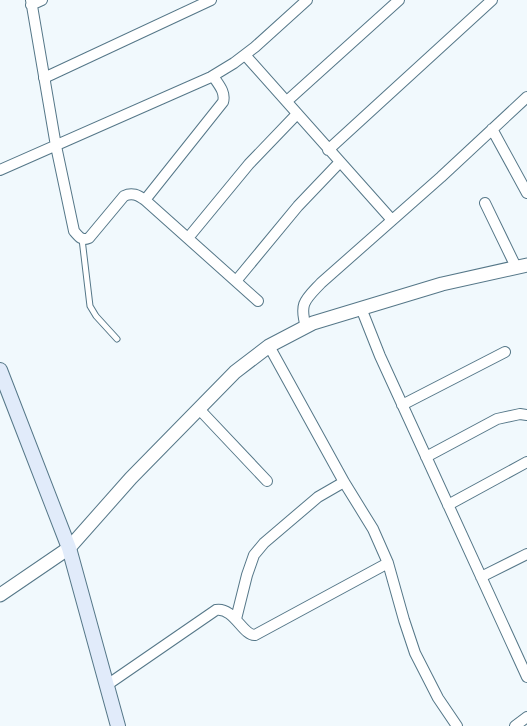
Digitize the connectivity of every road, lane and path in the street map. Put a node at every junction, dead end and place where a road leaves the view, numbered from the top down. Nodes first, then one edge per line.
1 (42, 0) edge
2 (212, 0) edge
3 (307, 0) edge
4 (399, 0) edge
5 (492, 0) edge
6 (31, 3) edge
7 (245, 55) junction
8 (214, 76) junction
9 (44, 78) junction
10 (527, 96) edge
11 (287, 101) junction
12 (297, 114) junction
13 (492, 129) junction
14 (56, 146) junction
15 (328, 150) junction
16 (340, 162) junction
17 (0, 170) edge
18 (527, 193) edge
19 (145, 200) junction
20 (485, 203) dead end
21 (392, 220) junction
22 (188, 238) junction
23 (82, 239) junction
24 (521, 266) edge
25 (236, 281) junction
26 (258, 301) dead end
27 (361, 308) junction
28 (306, 327) junction
29 (117, 339) dead end
30 (269, 346) junction
31 (505, 352) dead end
32 (0, 370) edge
33 (402, 405) junction
34 (199, 409) junction
35 (527, 415) edge
36 (426, 457) junction
37 (527, 462) edge
38 (267, 481) dead end
39 (344, 482) junction
40 (448, 505) junction
41 (69, 548) junction
42 (527, 554) edge
43 (388, 563) junction
44 (481, 577) junction
45 (0, 595) edge
46 (236, 619) junction
47 (527, 677) edge
48 (107, 686) junction
49 (527, 717) edge
50 (118, 726) edge
51 (457, 726) edge
52 (515, 726) edge

1 - 6 street
2 - 9 street
3 - 7 street
4 - 11 street
5 - 15 street
6 - 9 street
7 - 8 street
7 - 11 street
8 - 14 street
8 - 19 street
9 - 14 street
10 - 13 street
11 - 12 street
12 - 15 street
12 - 22 street
13 - 18 street
13 - 21 street
14 - 17 street
14 - 23 street
15 - 16 street
16 - 21 street
16 - 25 street
19 - 22 street
19 - 23 street
20 - 24 street
21 - 28 street
22 - 25 street
23 - 29 lane
24 - 27 street
25 - 26 street
27 - 28 street
27 - 33 street
28 - 30 street
30 - 34 street
30 - 39 street
31 - 33 street
32 - 41 main road
33 - 36 street
34 - 38 street
34 - 41 street
35 - 36 street
36 - 40 street
37 - 40 street
39 - 43 street
39 - 46 street
40 - 44 street
41 - 45 street
41 - 48 main road
42 - 44 street
43 - 46 street
43 - 51 street
44 - 47 street
46 - 48 street
48 - 50 main road
49 - 52 street

